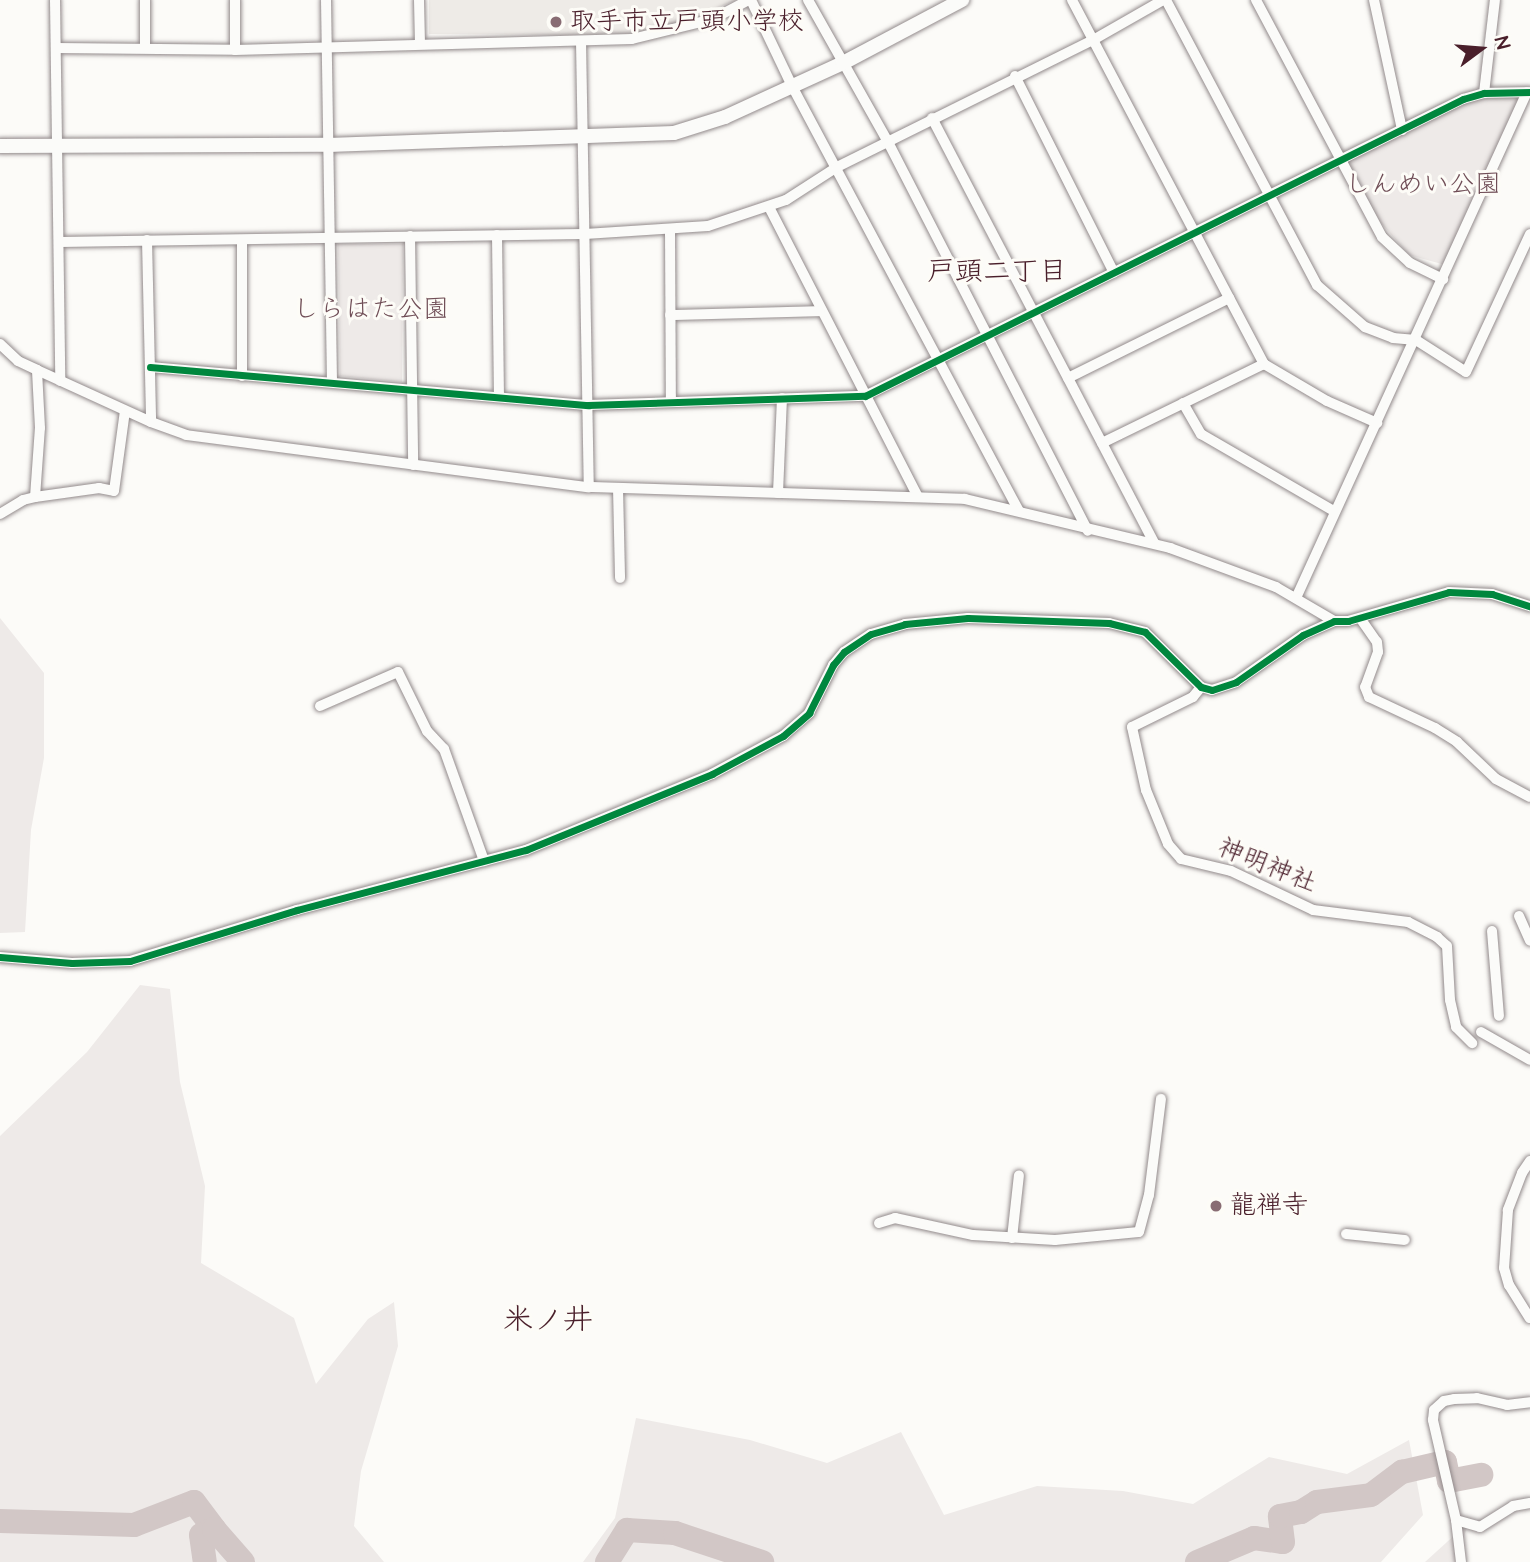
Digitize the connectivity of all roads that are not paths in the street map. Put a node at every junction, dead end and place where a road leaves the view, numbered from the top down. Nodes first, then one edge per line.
1 (55, 0) edge
2 (145, 0) edge
3 (235, 0) edge
4 (326, 0) edge
5 (419, 0) edge
6 (749, 0) edge
7 (808, 0) edge
8 (962, 0) edge
9 (1072, 0) edge
10 (1164, 0) edge
11 (1255, 0) edge
12 (1374, 0) edge
13 (1495, 0) edge
14 (1093, 40) junction
15 (581, 41) junction
16 (420, 44) junction
17 (327, 46) junction
18 (56, 48) junction
19 (145, 48) junction
20 (235, 50) junction
21 (843, 62) junction
22 (1015, 76) junction
23 (793, 86) junction
24 (1528, 92) edge
25 (1484, 93) junction
26 (932, 118) junction
27 (1402, 130) junction
28 (583, 137) junction
29 (888, 142) junction
30 (58, 145) junction
31 (328, 145) junction
32 (0, 146) edge
33 (1340, 163) junction
34 (837, 167) junction
35 (1269, 197) junction
36 (769, 207) junction
37 (670, 230) junction
38 (1194, 233) junction
39 (585, 234) junction
40 (1530, 234) edge
41 (497, 235) junction
42 (410, 236) junction
43 (329, 238) junction
44 (147, 240) junction
45 (242, 241) junction
46 (60, 242) junction
47 (1114, 273) junction
48 (1443, 279) junction
49 (1229, 298) junction
50 (820, 311) junction
51 (1035, 312) junction
52 (670, 315) junction
53 (986, 336) junction
54 (1416, 340) junction
55 (0, 344) edge
56 (939, 359) junction
57 (1264, 364) junction
58 (150, 367) junction
59 (37, 370) junction
60 (242, 376) junction
61 (1068, 378) junction
62 (60, 381) junction
63 (332, 383) junction
64 (413, 389) junction
65 (865, 396) junction
66 (499, 397) junction
67 (782, 398) junction
68 (671, 401) junction
69 (1183, 403) junction
70 (588, 405) junction
71 (125, 411) junction
72 (151, 422) junction
73 (1377, 423) junction
74 (1102, 443) junction
75 (413, 465) junction
76 (589, 487) junction
77 (618, 488) junction
78 (778, 493) junction
79 (35, 497) junction
80 (918, 497) junction
81 (1019, 511) junction
82 (1334, 511) junction
83 (0, 514) edge
84 (1088, 531) junction
85 (1154, 543) junction
86 (620, 578) dead end
87 (1296, 598) junction
88 (1530, 606) edge
89 (1360, 618) junction
90 (1334, 621) junction
91 (1201, 687) junction
92 (320, 706) dead end
93 (1530, 797) edge
94 (484, 861) junction
95 (1519, 916) dead end
96 (1492, 931) dead end
97 (1530, 941) edge
98 (0, 957) edge
99 (1499, 1016) dead end
100 (1481, 1032) dead end
101 (1472, 1043) dead end
102 (1530, 1059) edge
103 (1161, 1099) dead end
104 (1530, 1161) edge
105 (1019, 1175) dead end
106 (879, 1223) dead end
107 (1346, 1234) dead end
108 (1012, 1238) junction
109 (1405, 1240) dead end
110 (1530, 1318) edge
111 (1530, 1402) edge
112 (1530, 1503) edge
113 (1456, 1520) junction
114 (1461, 1562) edge

1 - 18 street
2 - 19 street
3 - 20 street
4 - 17 street
5 - 16 street
6 - 15 street
6 - 23 street
7 - 21 street
8 - 21 street
9 - 14 street
10 - 14 street
10 - 35 street
11 - 33 street
12 - 27 street
13 - 25 street
14 - 22 street
14 - 38 street
15 - 16 street
15 - 28 street
16 - 17 street
17 - 20 street
17 - 31 street
18 - 19 street
18 - 30 street
19 - 20 street
21 - 23 street
21 - 29 street
22 - 26 street
22 - 47 street
23 - 28 street
23 - 34 street
24 - 25 street
24 - 48 street
25 - 27 street
26 - 29 street
26 - 51 street
27 - 33 street
28 - 31 street
28 - 39 street
29 - 34 street
29 - 53 street
30 - 31 street
30 - 32 street
30 - 46 street
31 - 43 street
33 - 35 street
33 - 48 street
34 - 36 street
34 - 56 street
35 - 38 street
35 - 54 street
36 - 37 street
36 - 50 street
37 - 39 street
37 - 52 street
38 - 47 street
38 - 49 street
39 - 41 street
39 - 70 street
40 - 54 street
41 - 42 street
41 - 66 street
42 - 43 street
42 - 64 street
43 - 45 street
43 - 63 street
44 - 45 street
44 - 46 street
44 - 58 street
45 - 60 street
46 - 62 street
47 - 51 street
48 - 54 street
49 - 57 street
49 - 61 street
50 - 52 street
50 - 65 street
51 - 53 street
51 - 61 street
52 - 68 street
53 - 56 street
53 - 84 street
54 - 73 street
55 - 59 street
56 - 65 street
56 - 81 street
57 - 69 street
57 - 73 street
58 - 60 street
58 - 72 street
59 - 62 street
59 - 79 street
60 - 63 street
61 - 74 street
62 - 71 street
63 - 64 street
64 - 66 street
64 - 75 street
65 - 67 street
65 - 80 street
66 - 70 street
67 - 68 street
67 - 78 street
68 - 70 street
69 - 74 street
69 - 82 street
70 - 76 street
71 - 72 street
71 - 79 street
72 - 75 street
73 - 82 street
74 - 85 street
75 - 76 street
76 - 77 street
77 - 78 street
77 - 86 street
78 - 80 street
79 - 83 street
80 - 81 street
81 - 84 street
82 - 87 street
84 - 85 street
85 - 87 street
87 - 90 street
88 - 89 street
89 - 90 street
89 - 93 street
90 - 91 street
91 - 94 street
91 - 101 street, 神明神社
92 - 94 street
94 - 98 street
95 - 97 street
96 - 99 street
100 - 102 street
103 - 108 street
104 - 110 street
105 - 108 street
106 - 108 street
107 - 109 street
111 - 113 street
112 - 113 street
113 - 114 street

